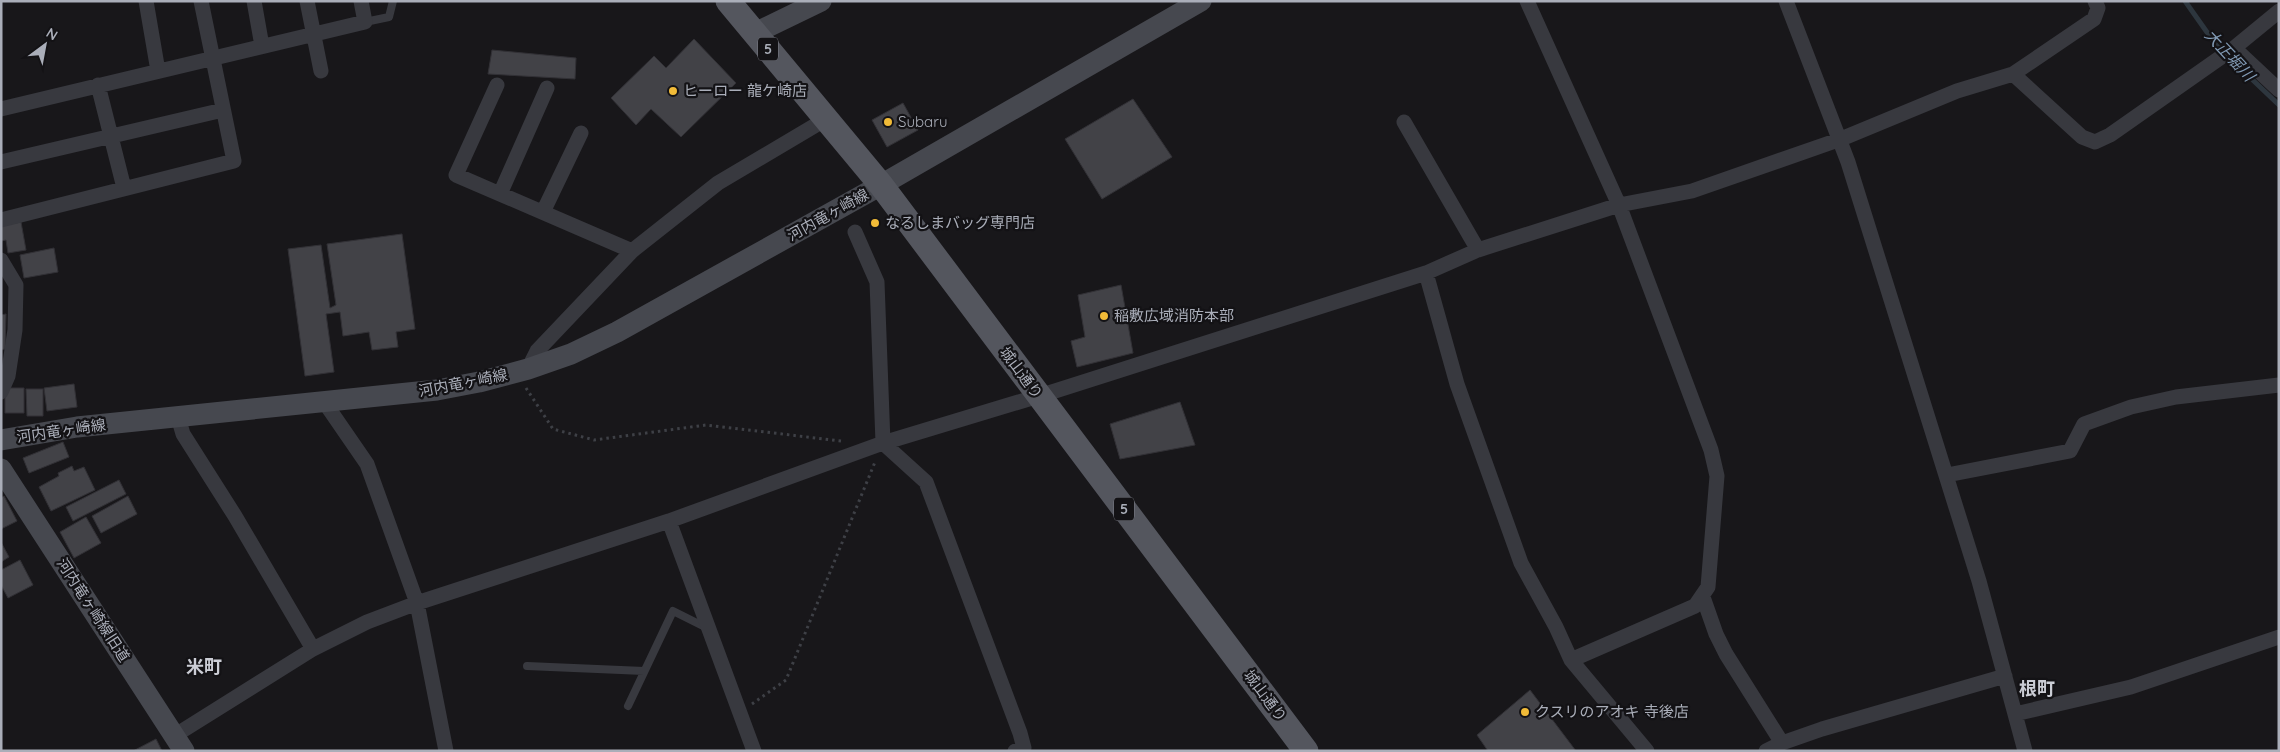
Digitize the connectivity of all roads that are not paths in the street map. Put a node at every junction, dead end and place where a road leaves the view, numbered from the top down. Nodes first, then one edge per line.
1 (146, 1) edge
2 (201, 1) edge
3 (254, 1) edge
4 (307, 1) edge
5 (361, 1) edge
6 (393, 1) edge
7 (728, 1) edge
8 (820, 1) edge
9 (1527, 1) edge
10 (1786, 1) edge
11 (2095, 1) edge
12 (1192, 3) edge
13 (2279, 11) edge
14 (365, 22) junction
15 (755, 33) junction
16 (314, 34) junction
17 (262, 46) junction
18 (2228, 52) junction
19 (212, 57) junction
20 (158, 70) junction
21 (320, 71) dead end
22 (2013, 74) junction
23 (98, 85) junction
24 (497, 85) dead end
25 (547, 88) dead end
26 (2279, 90) edge
27 (1, 109) edge
28 (223, 110) junction
29 (826, 119) junction
30 (1404, 122) dead end
31 (581, 133) dead end
32 (111, 137) junction
33 (1841, 139) junction
34 (1, 162) edge
35 (881, 186) junction
36 (124, 188) junction
37 (500, 194) junction
38 (1619, 205) junction
39 (543, 212) junction
40 (1, 220) edge
41 (855, 232) dead end
42 (1478, 250) junction
43 (632, 251) junction
44 (1, 260) edge
45 (1426, 274) junction
46 (522, 371) junction
47 (2279, 385) edge
48 (1, 392) edge
49 (1039, 396) junction
50 (325, 403) junction
51 (178, 417) junction
52 (1, 440) edge
53 (883, 443) junction
54 (1, 469) edge
55 (1947, 475) junction
56 (669, 521) junction
57 (1703, 597) junction
58 (417, 602) junction
59 (709, 629) junction
60 (2279, 637) edge
61 (312, 649) junction
62 (1571, 660) junction
63 (528, 666) dead end
64 (644, 671) junction
65 (2005, 676) junction
66 (628, 706) dead end
67 (2015, 714) junction
68 (179, 743) edge
69 (1782, 743) junction
70 (1022, 750) edge
71 (446, 751) edge
72 (754, 751) edge
73 (1306, 751) edge
74 (1647, 751) edge
75 (1766, 751) edge
76 (2025, 751) edge

1 - 20 street
2 - 19 street
3 - 17 street
4 - 16 street
5 - 14 street
6 - 14 lane
7 - 15 main road, 城山通り / 5
8 - 15 main road
9 - 38 street
10 - 33 street
11 - 22 street
12 - 35 main road, 河内竜ヶ崎線
13 - 18 street
14 - 16 street
15 - 29 main road, 城山通り / 5
16 - 17 street
16 - 21 street
17 - 19 street
18 - 22 street
18 - 26 street
19 - 20 street
19 - 28 street
20 - 23 street
22 - 33 street
23 - 27 street
23 - 32 street
24 - 37 street
25 - 37 street
28 - 32 street
28 - 36 street
29 - 35 main road, 城山通り / 5
29 - 43 street
30 - 42 street
31 - 39 street
32 - 34 street
32 - 36 street
33 - 38 street
33 - 55 street
35 - 46 main road, 河内竜ヶ崎線
35 - 49 main road, 城山通り / 5
36 - 40 street
37 - 39 street
38 - 42 street
38 - 57 street
39 - 43 street
41 - 53 street
42 - 45 street
43 - 46 street
44 - 48 street
45 - 49 street
45 - 62 street
46 - 50 main road, 河内竜ヶ崎線
47 - 55 street
49 - 53 street
49 - 73 main road, 城山通り / 5
50 - 51 main road, 河内竜ヶ崎線
50 - 58 street
51 - 52 main road, 河内竜ヶ崎線
51 - 61 street
53 - 56 street
53 - 70 street
54 - 68 main road, 河内竜ヶ崎線旧道
55 - 65 street
56 - 58 street
56 - 59 street
57 - 62 street
57 - 69 street
58 - 61 street
58 - 71 street
59 - 64 lane
59 - 72 street
60 - 67 street
61 - 68 street
62 - 74 street
63 - 64 lane
64 - 66 lane
65 - 67 street
65 - 69 street
67 - 76 street
69 - 75 street

